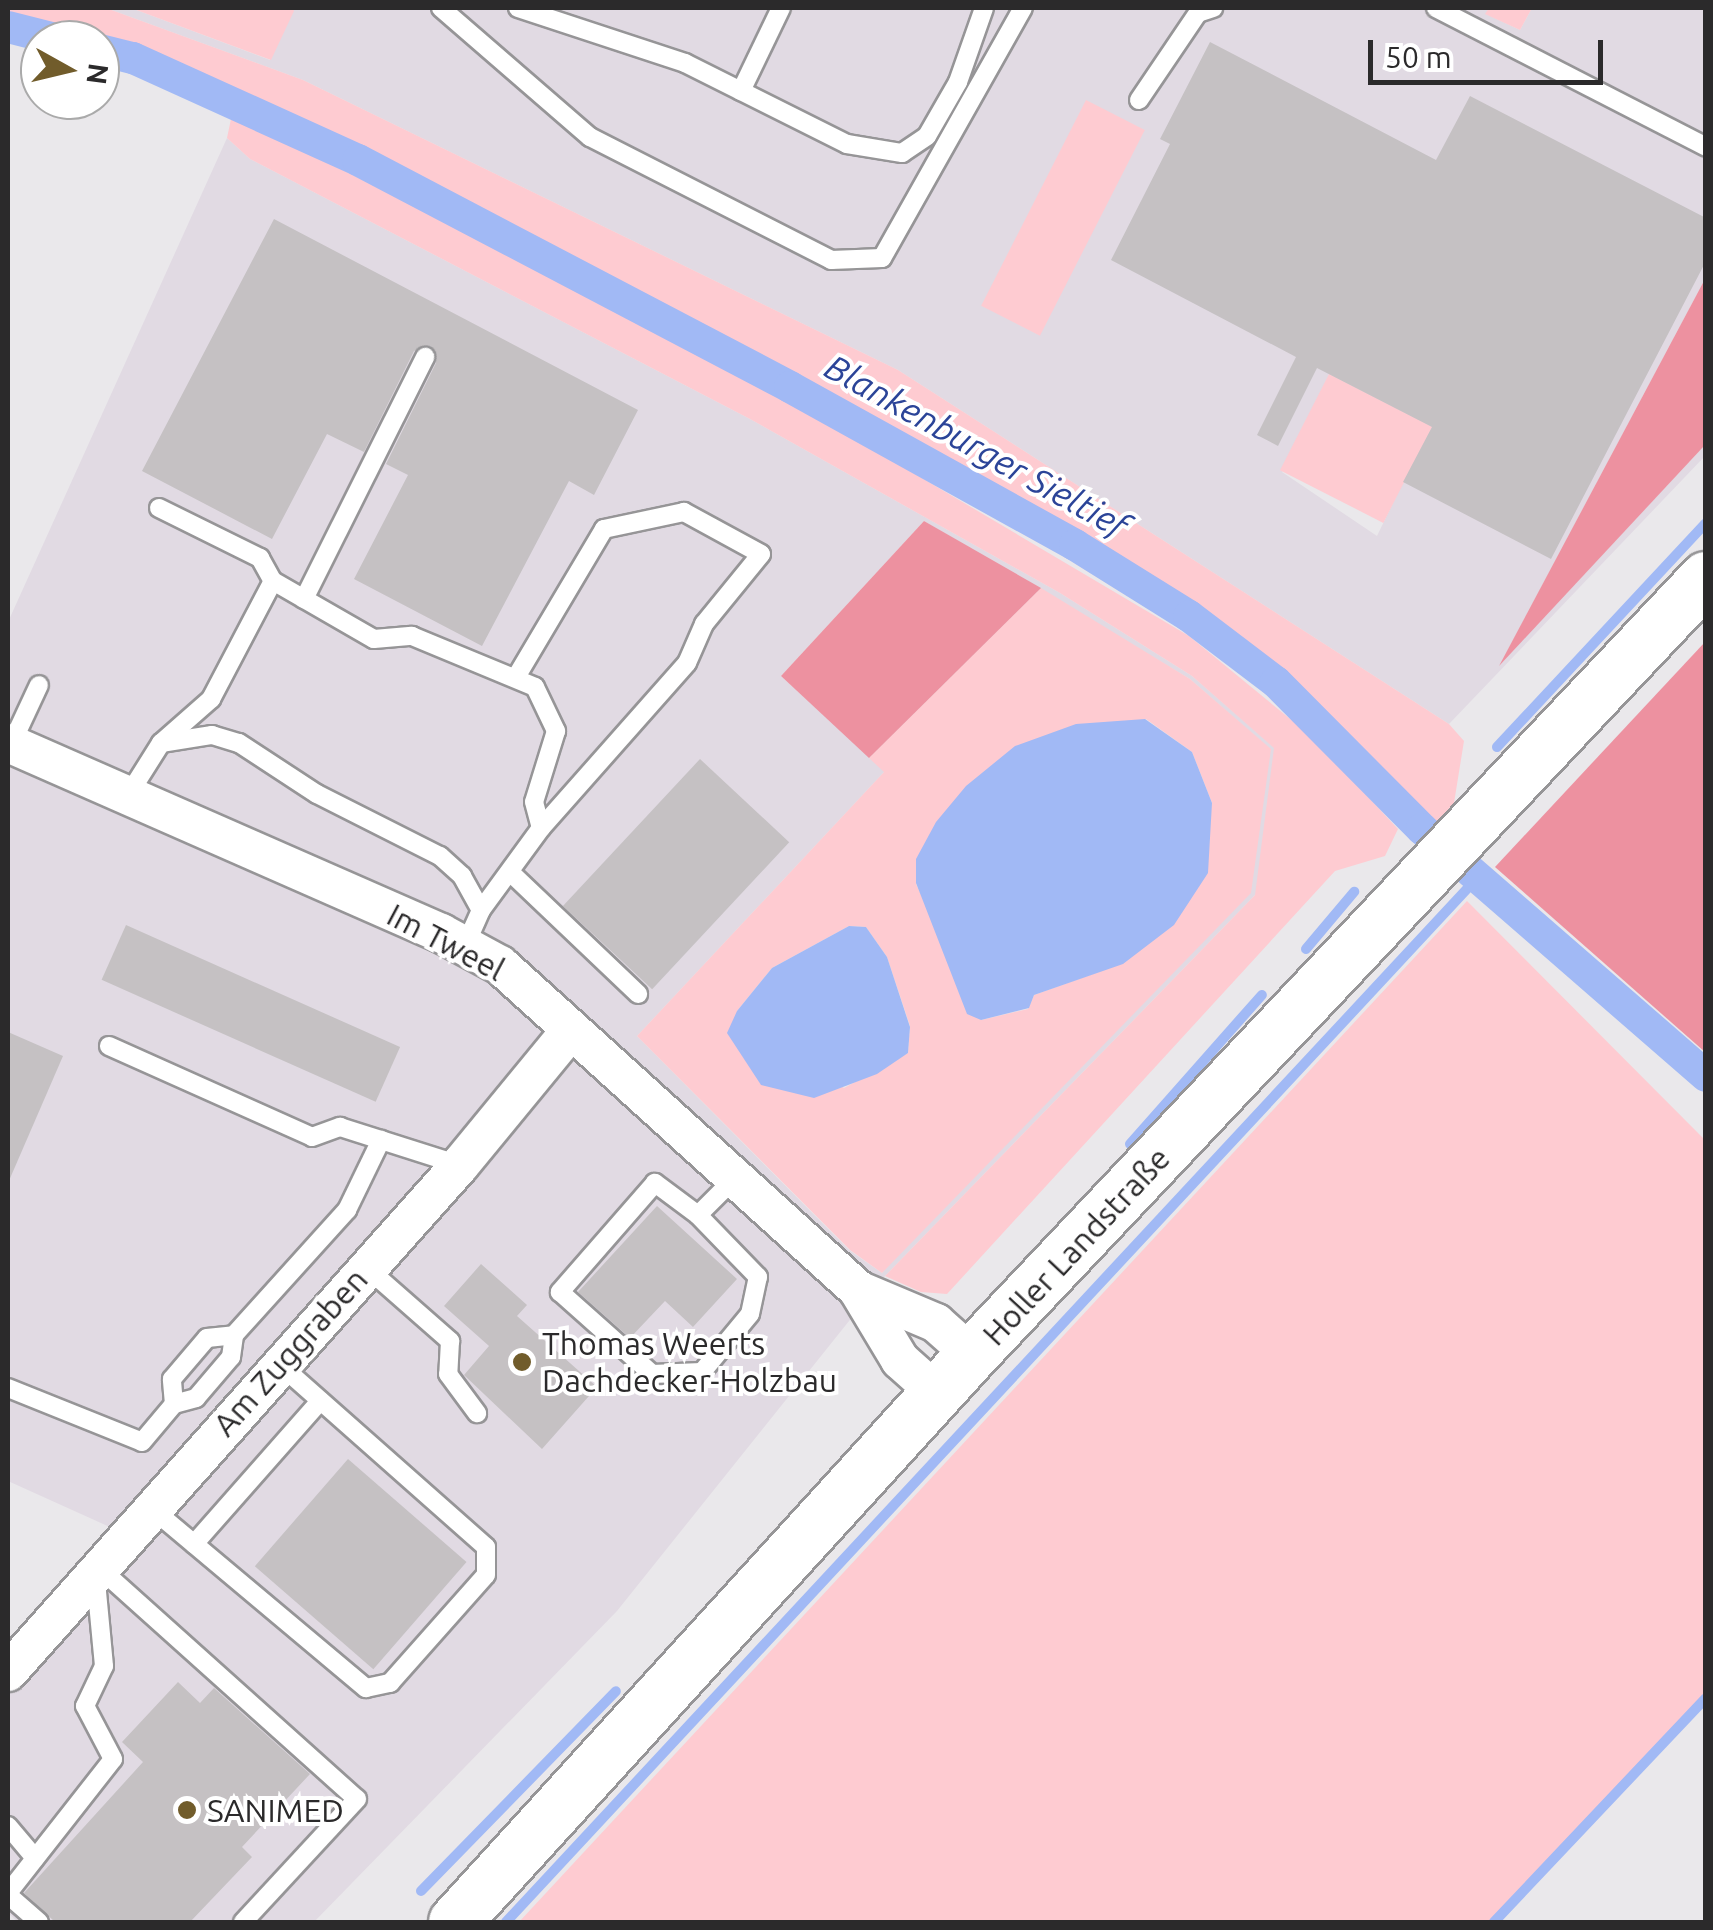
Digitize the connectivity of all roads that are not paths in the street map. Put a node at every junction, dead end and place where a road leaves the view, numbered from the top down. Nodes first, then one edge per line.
1 (440, 8) edge
2 (518, 8) edge
3 (782, 8) edge
4 (984, 8) edge
5 (1022, 8) edge
6 (1213, 8) edge
7 (1436, 8) edge
8 (741, 91) junction
9 (1138, 100) dead end
10 (1706, 148) edge
11 (425, 357) dead end
12 (159, 508) dead end
13 (1706, 578) edge
14 (273, 581) junction
15 (304, 599) junction
16 (516, 677) junction
17 (39, 686) dead end
18 (161, 742) junction
19 (9, 744) edge
20 (127, 798) junction
21 (541, 828) junction
22 (510, 872) junction
23 (480, 910) junction
24 (466, 946) junction
25 (638, 994) dead end
26 (571, 1030) junction
27 (109, 1046) dead end
28 (381, 1140) junction
29 (460, 1165) junction
30 (736, 1176) junction
31 (698, 1215) junction
32 (367, 1268) junction
33 (858, 1290) junction
34 (234, 1335) junction
35 (972, 1356) junction
36 (280, 1364) junction
37 (8, 1388) edge
38 (937, 1393) junction
39 (320, 1401) junction
40 (174, 1404) junction
41 (477, 1414) dead end
42 (150, 1507) junction
43 (194, 1544) junction
44 (96, 1565) junction
45 (8, 1672) edge
46 (8, 1826) edge
47 (36, 1858) junction
48 (8, 1894) edge
49 (39, 1922) edge
50 (243, 1922) edge
51 (455, 1922) edge

1 - 5 lane
2 - 8 lane
3 - 8 lane
4 - 8 lane
6 - 9 lane
7 - 10 lane
11 - 15 lane
12 - 14 lane
13 - 35 main road, Holler Landstraße
14 - 15 lane
14 - 18 lane
15 - 16 lane
16 - 21 lane
16 - 21 lane
17 - 19 lane
18 - 20 lane
18 - 23 lane
19 - 20 street, Im Tweel
20 - 24 street, Im Tweel
21 - 22 lane
22 - 23 lane
22 - 25 lane
23 - 24 lane
24 - 26 street, Im Tweel
26 - 29 street, Am Zuggraben
26 - 30 street, Im Tweel
27 - 28 lane
28 - 29 lane
28 - 34 lane
29 - 32 street, Am Zuggraben
30 - 31 lane
30 - 33 street, Im Tweel
31 - 31 lane
32 - 36 street, Am Zuggraben
32 - 41 lane
33 - 35 street, Im Tweel
33 - 38 street, Im Tweel
34 - 40 lane
34 - 40 lane
35 - 38 main road, Holler Landstraße
36 - 39 lane
36 - 42 street, Am Zuggraben
37 - 40 lane
38 - 51 main road, Holler Landstraße
39 - 43 lane
39 - 43 lane
42 - 43 lane
42 - 44 street, Am Zuggraben
44 - 45 street, Am Zuggraben
44 - 47 lane
44 - 50 lane
46 - 47 lane
47 - 48 lane
48 - 49 lane

